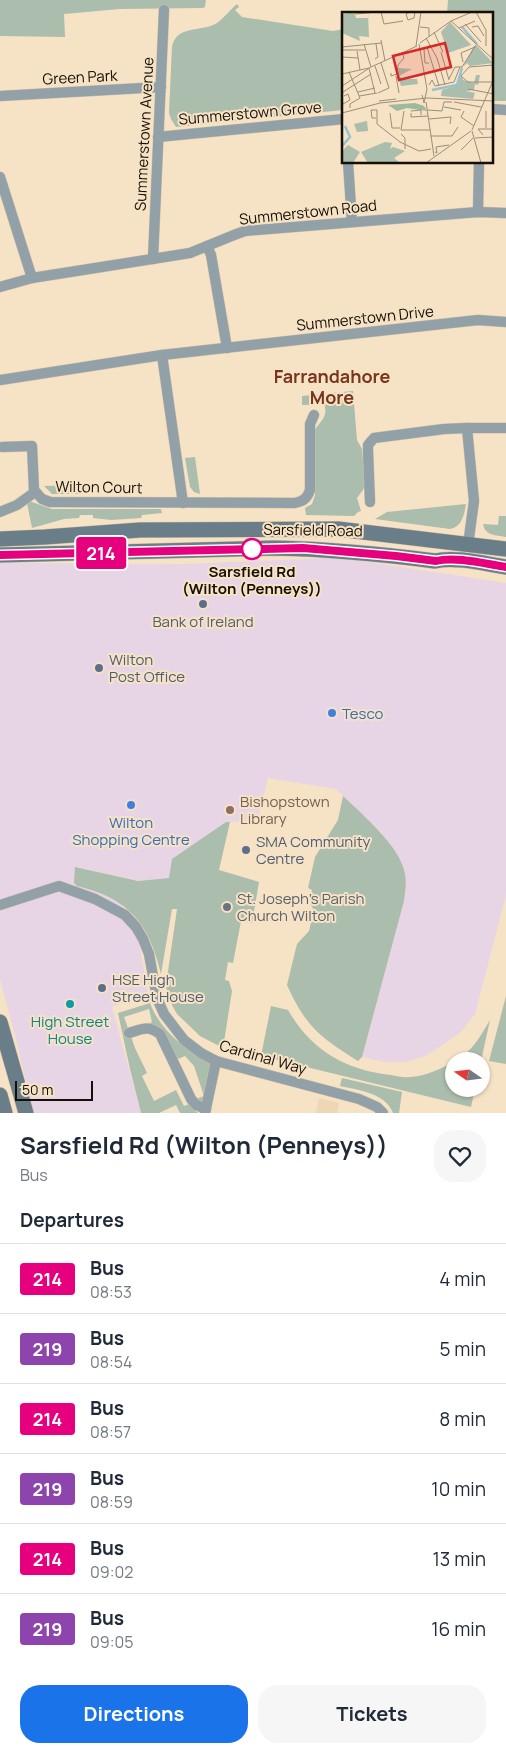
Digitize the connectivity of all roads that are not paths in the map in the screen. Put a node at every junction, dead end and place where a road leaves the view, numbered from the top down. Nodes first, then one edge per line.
1 (164, 10) dead end
2 (161, 87) junction
3 (0, 96) edge
4 (342, 120) edge
5 (158, 137) junction
6 (348, 164) edge
7 (479, 164) edge
8 (0, 177) edge
9 (478, 212) junction
10 (506, 214) edge
11 (352, 222) junction
12 (207, 246) junction
13 (153, 258) junction
14 (32, 278) junction
15 (0, 287) edge
16 (506, 322) edge
17 (227, 348) junction
18 (162, 355) junction
19 (0, 380) edge
20 (314, 415) dead end
21 (467, 428) junction
22 (506, 428) edge
23 (2, 447) dead end
24 (35, 492) junction
25 (370, 502) dead end
26 (183, 503) junction
27 (0, 512) edge
28 (0, 539) edge
29 (468, 545) junction
30 (506, 549) edge
31 (0, 555) edge
32 (506, 567) edge
33 (0, 905) edge
34 (0, 1022) edge
35 (129, 1033) dead end
36 (216, 1061) junction
37 (0, 1095) edge
38 (205, 1111) edge
39 (5, 1113) edge
40 (26, 1113) edge
41 (383, 1113) edge

1 - 2 street, Summerstown Avenue
2 - 3 street, Green Park
2 - 5 street, Summerstown Avenue
4 - 5 street, Summerstown Grove
5 - 13 street, Summerstown Avenue
6 - 11 street
7 - 9 street
8 - 14 street
9 - 10 street, Summerstown Road
9 - 11 street, Summerstown Road
11 - 12 street, Summerstown Road
12 - 13 street, Summerstown Road
12 - 17 street
13 - 14 street, Summerstown Road
14 - 15 street, Summerstown Road
16 - 17 street, Summerstown Drive
17 - 18 street, Summerstown Drive
18 - 19 street, Summerstown Drive
18 - 26 street
20 - 26 street, Wilton Court
21 - 22 street
21 - 25 street
21 - 29 street
23 - 24 street, Wilton Court
24 - 26 street, Wilton Court
24 - 27 street
28 - 29 main road, Sarsfield Road
29 - 30 main road, Sarsfield Road
31 - 32 main road, Sarsfield Road
33 - 36 street, Cardinal Way
34 - 40 main road
35 - 38 street
36 - 38 street
36 - 41 street, Cardinal Way
37 - 39 main road

